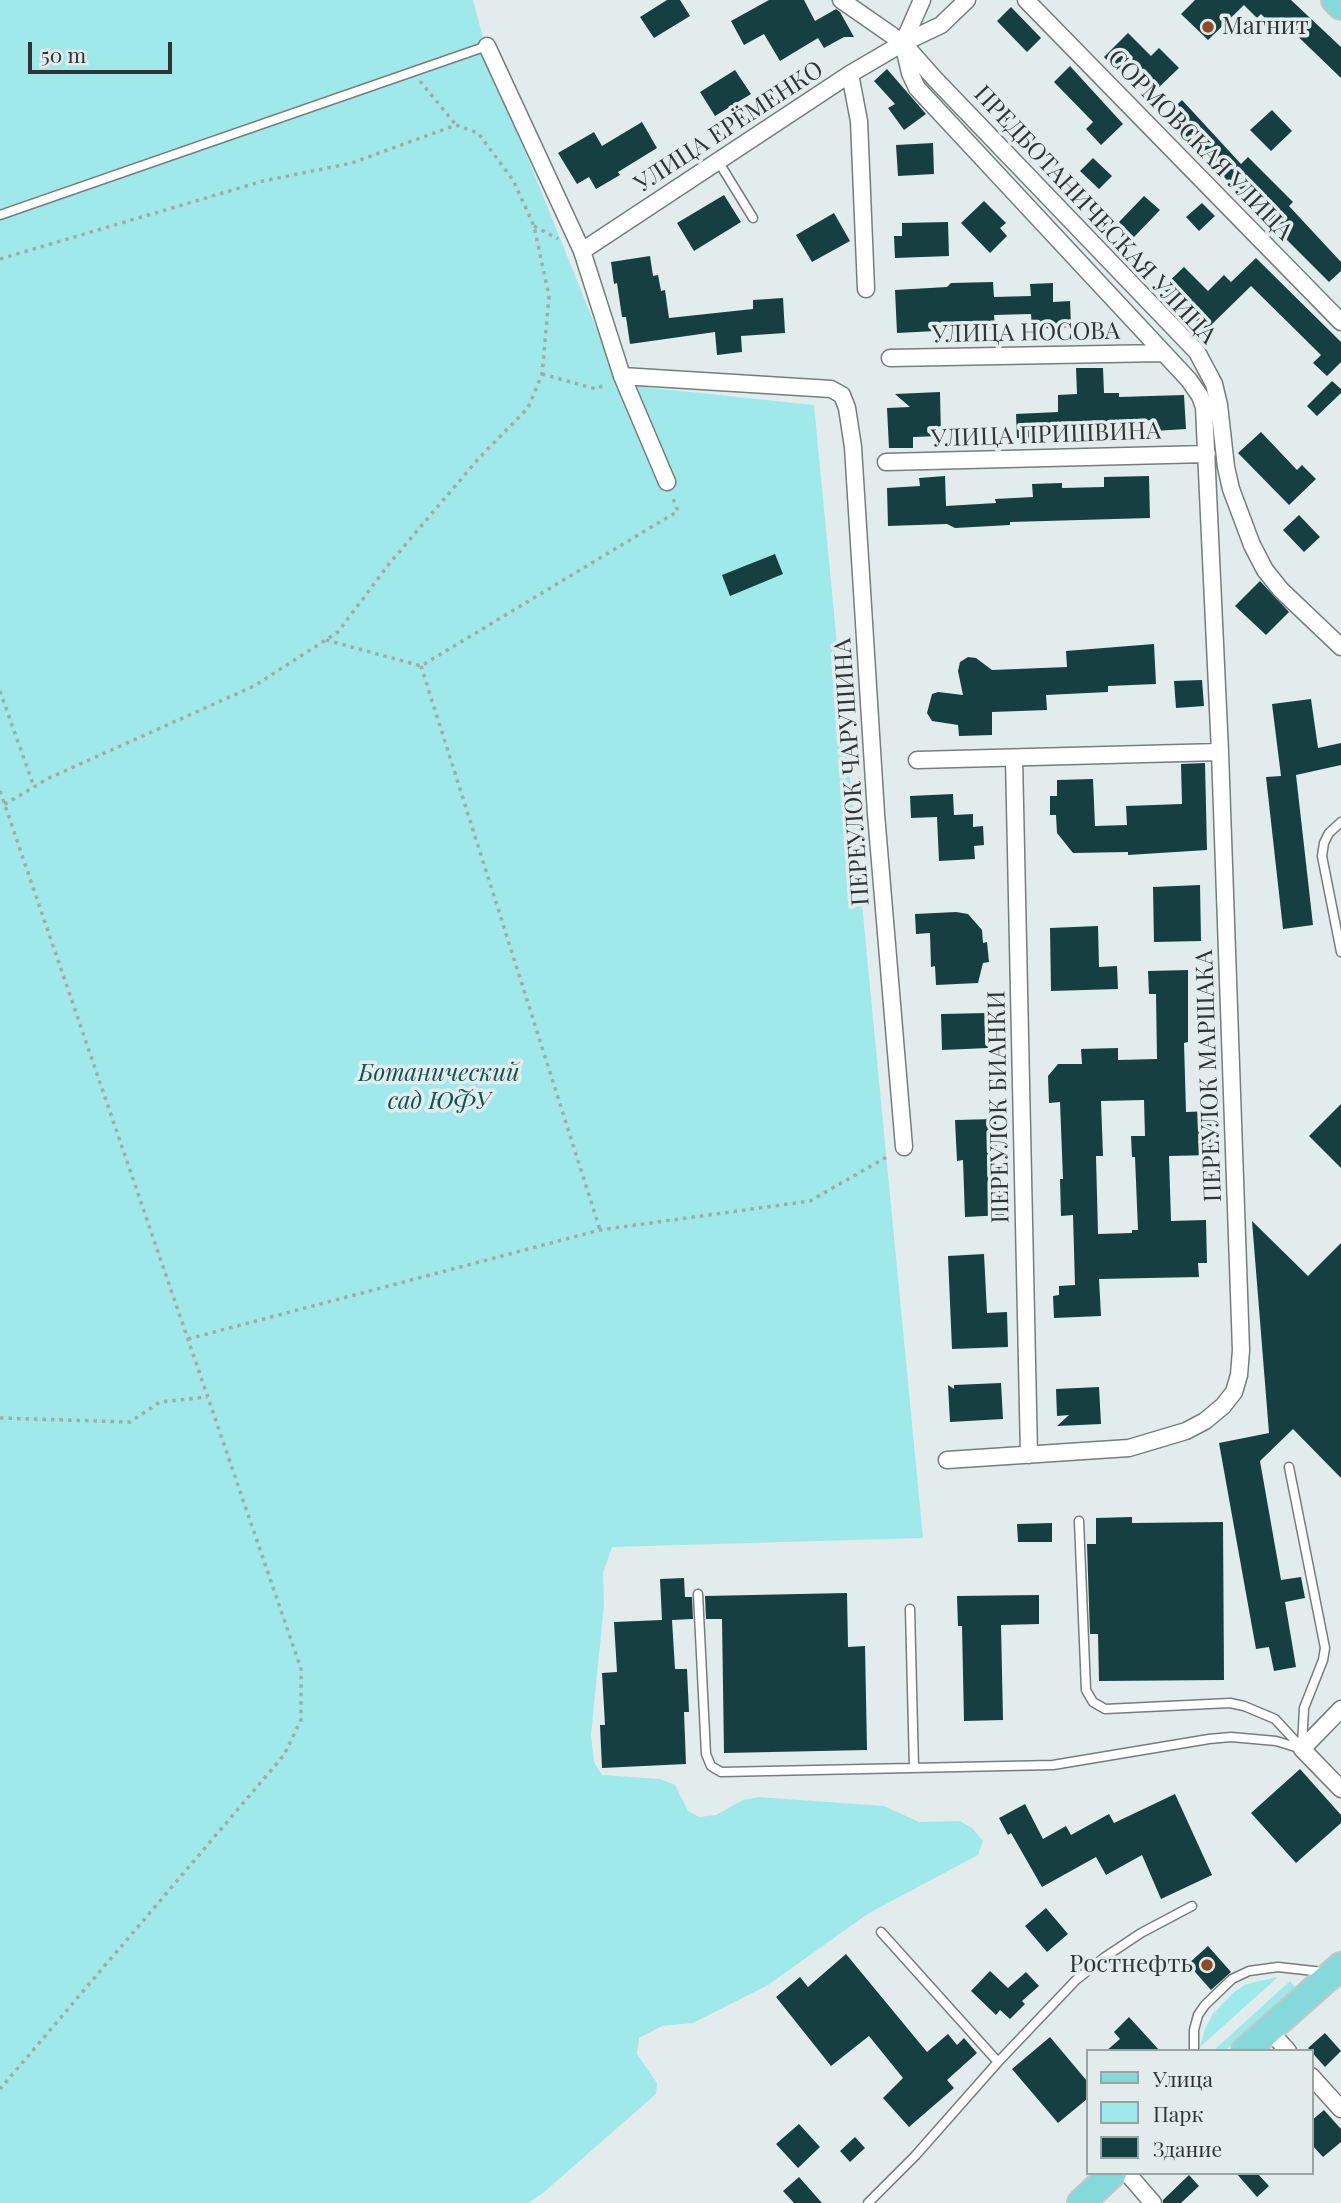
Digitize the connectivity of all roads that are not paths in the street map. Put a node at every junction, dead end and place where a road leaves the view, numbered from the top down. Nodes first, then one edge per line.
1 (841, 0) edge
2 (922, 0) edge
3 (967, 0) edge
4 (1027, 0) edge
5 (1335, 0) edge
6 (1341, 6) edge
7 (903, 43) junction
8 (487, 46) joint
9 (850, 74) junction
10 (718, 161) junction
11 (0, 215) edge
12 (753, 218) dead end
13 (582, 251) junction
14 (866, 289) dead end
15 (1341, 322) edge
16 (1163, 353) junction
17 (890, 358) dead end
18 (622, 376) junction
19 (1207, 454) junction
20 (886, 462) dead end
21 (667, 482) road end
22 (1341, 647) edge
23 (1220, 752) junction
24 (1014, 758) junction
25 (917, 761) dead end
26 (1341, 822) edge
27 (1341, 952) edge
28 (904, 1147) road end
29 (1028, 1455) junction
30 (947, 1460) dead end
31 (1289, 1467) dead end
32 (1079, 1521) dead end
33 (698, 1594) dead end
34 (910, 1609) dead end
35 (1341, 1709) edge
36 (1302, 1749) junction
37 (914, 1768) junction
38 (1341, 1789) edge
39 (1192, 1906) dead end
40 (881, 1932) dead end
41 (1337, 1970) edge
42 (1269, 2030) junction
43 (1194, 2049) edge
44 (1247, 2049) edge
45 (1286, 2049) edge
46 (998, 2062) junction
47 (1313, 2078) edge
48 (1341, 2109) edge
49 (1111, 2175) edge
50 (1128, 2175) edge
51 (868, 2203) edge
52 (1081, 2203) edge
53 (1153, 2203) edge

1 - 7 street, ПРЕДБОТАНИЧЕСКАЯ УЛИЦА
2 - 7 street
3 - 7 street, УЛИЦА ЕРЁМЕНКО
4 - 15 street, СОРМОВСКАЯ УЛИЦА
5 - 6 main road
7 - 9 street, УЛИЦА ЕРЁМЕНКО
7 - 16 street, ПРЕДБОТАНИЧЕСКАЯ УЛИЦА
7 - 22 street, ПРЕДБОТАНИЧЕСКАЯ УЛИЦА
8 - 11 lane
8 - 13 street
9 - 10 street, УЛИЦА ЕРЁМЕНКО
9 - 14 street
10 - 12 lane
10 - 13 street, УЛИЦА ЕРЁМЕНКО
13 - 18 street
16 - 17 street, УЛИЦА НОСОВА
16 - 19 street, ПРЕДБОТАНИЧЕСКАЯ УЛИЦА
18 - 21 street
18 - 28 street, ПЕРЕУЛОК ЧАРУШИНА
19 - 20 street, УЛИЦА ПРИШВИНА
19 - 23 street, ПЕРЕУЛОК МАРШАКА
23 - 24 street
23 - 29 street, ПЕРЕУЛОК МАРШАКА
24 - 25 street
24 - 29 street, ПЕРЕУЛОК БИАНКИ
26 - 27 lane
29 - 30 street, ПЕРЕУЛОК МАРШАКА
31 - 36 lane
32 - 36 lane
33 - 37 lane
34 - 37 lane
35 - 36 street
36 - 37 lane
36 - 38 street
39 - 46 lane
40 - 46 lane
41 - 42 main road
41 - 43 lane
42 - 44 main road
42 - 45 street
46 - 51 lane
47 - 48 street
49 - 52 main road
50 - 53 street

